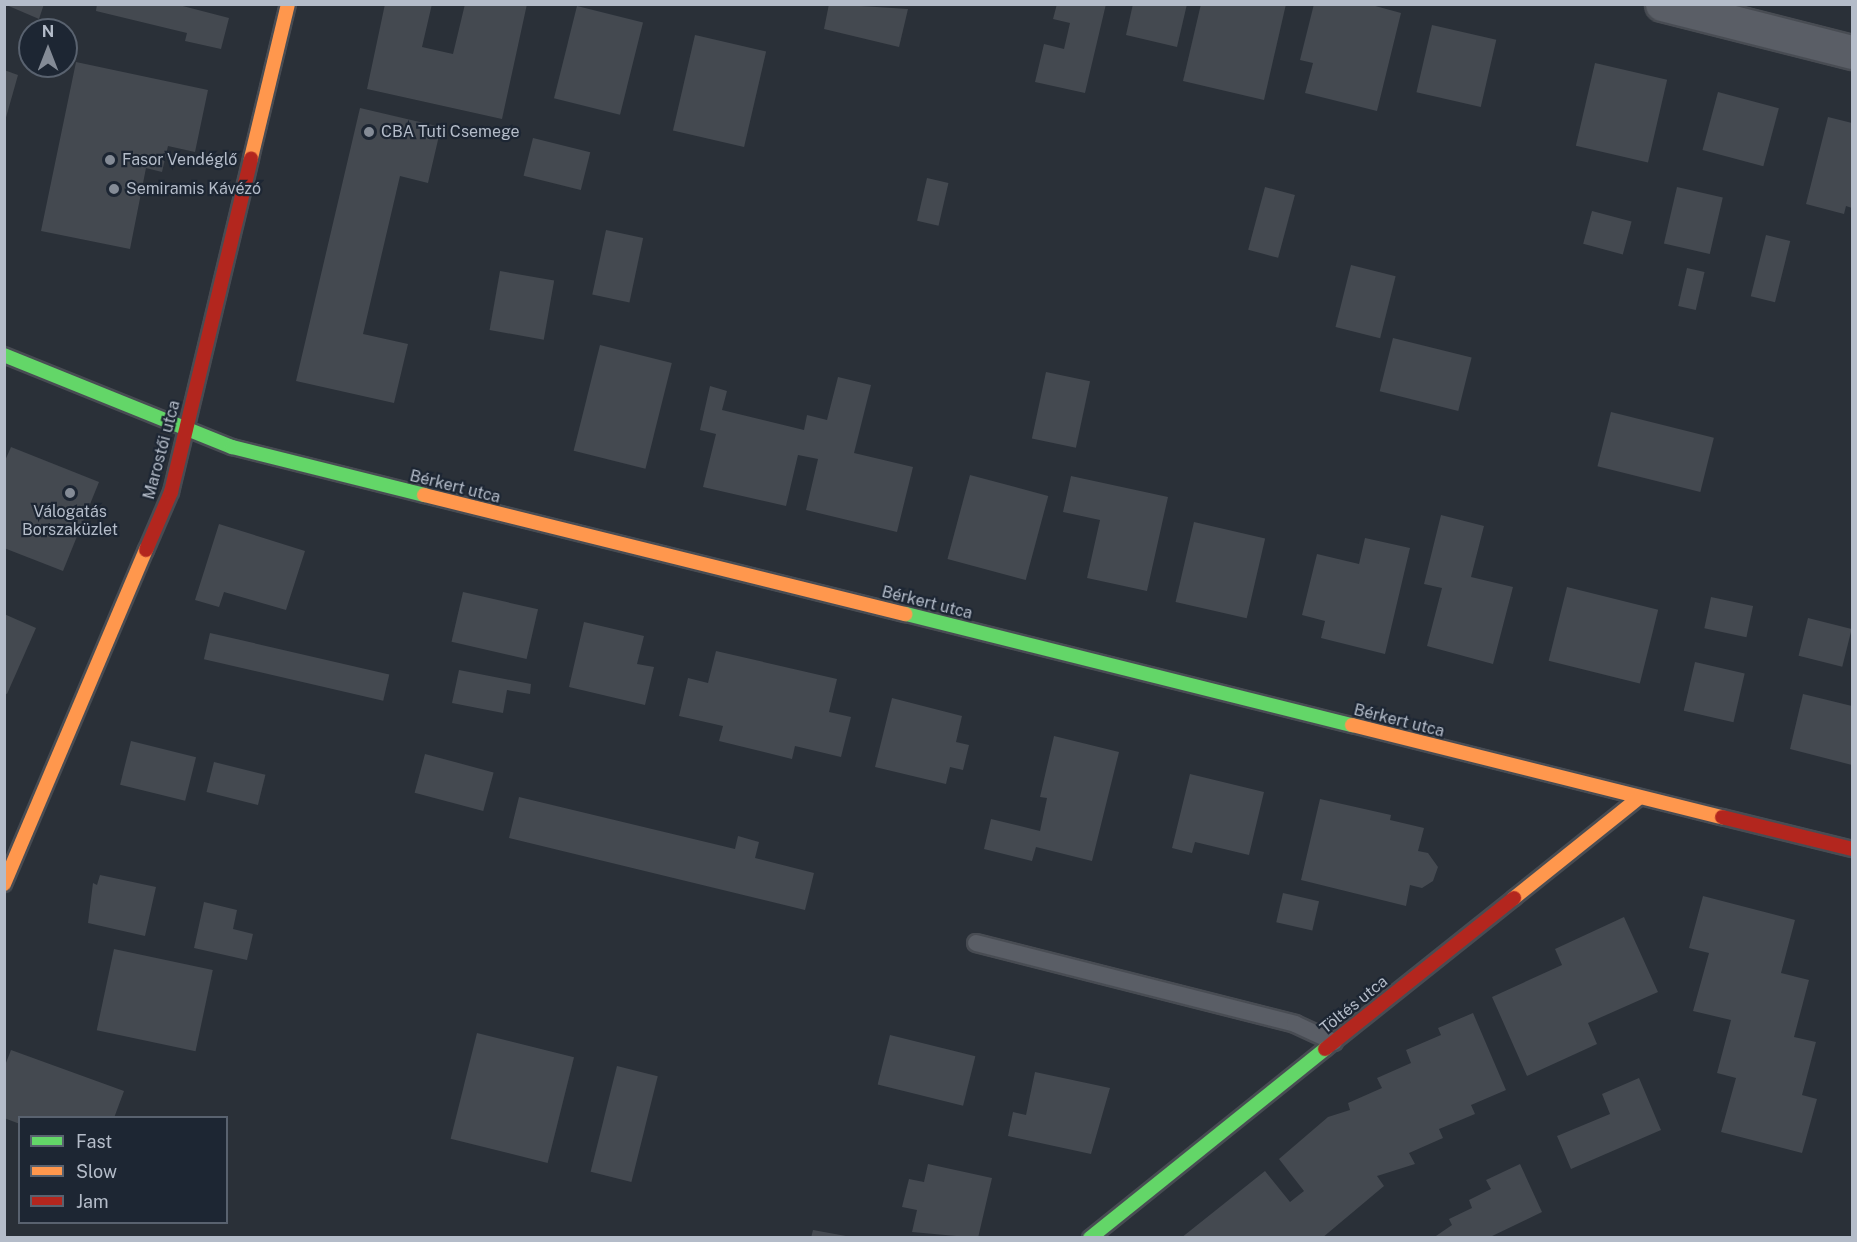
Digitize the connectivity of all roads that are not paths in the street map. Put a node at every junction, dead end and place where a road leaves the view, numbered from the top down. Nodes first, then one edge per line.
1 (288, 4) edge
2 (1662, 4) edge
3 (1852, 52) edge
4 (4, 356) edge
5 (186, 430) junction
6 (1639, 798) junction
7 (1852, 849) edge
8 (4, 884) edge
9 (976, 943) dead end
10 (1334, 1042) junction
11 (1090, 1238) edge

1 - 5 street, Marostői utca
2 - 3 street
4 - 5 street, Bérkert utca
5 - 6 street, Bérkert utca
5 - 8 street, Marostői utca
6 - 7 street, Bérkert utca
6 - 10 street, Töltés utca
9 - 10 lane
10 - 11 street, Töltés utca

